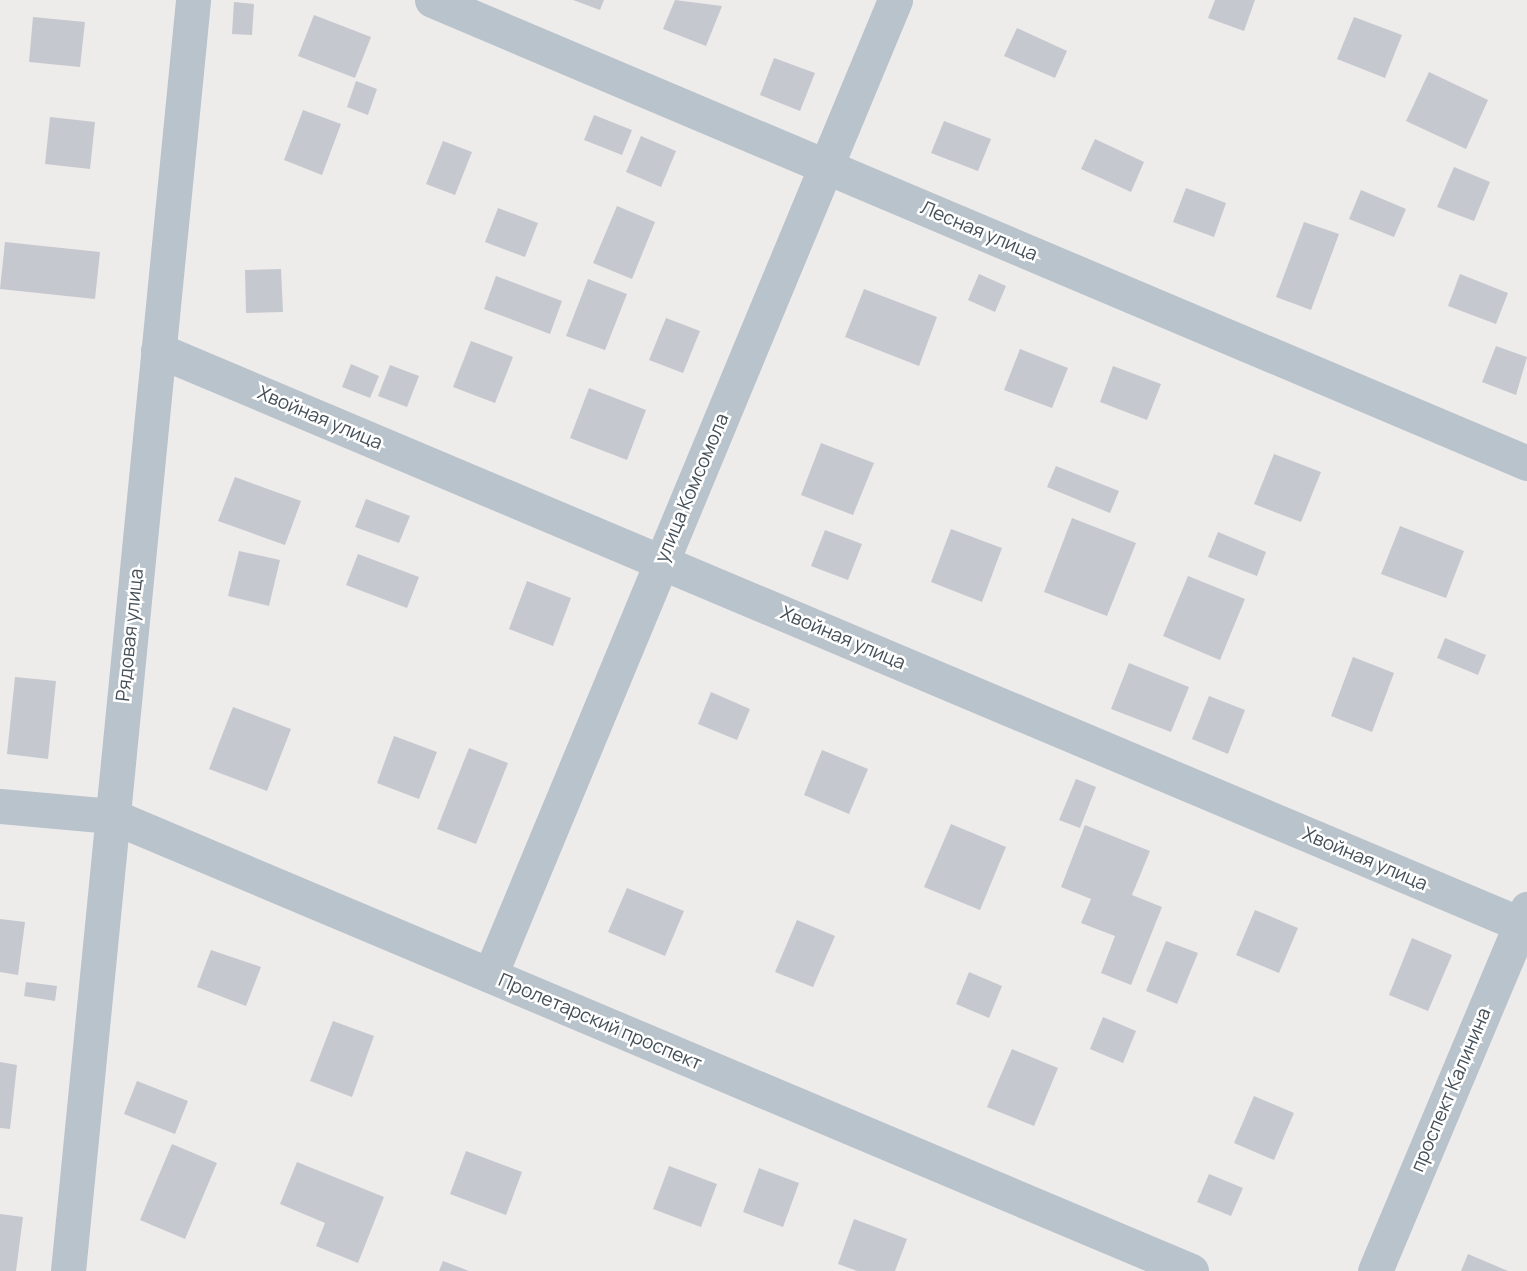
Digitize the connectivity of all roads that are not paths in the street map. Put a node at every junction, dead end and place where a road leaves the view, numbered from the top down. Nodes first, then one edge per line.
1 (193, 0) edge
2 (432, 0) edge
3 (895, 0) edge
4 (825, 167) junction
5 (158, 350) junction
6 (1527, 463) edge
7 (661, 562) junction
8 (0, 806) edge
9 (112, 816) junction
10 (1525, 920) edge
11 (490, 975) junction
12 (68, 1271) edge
13 (1191, 1271) edge
14 (1375, 1271) edge

1 - 5 street, Рядовая улица
2 - 4 street, Лесная улица
3 - 4 street, улица Комсомола
4 - 6 street, Лесная улица
4 - 7 street, улица Комсомола
5 - 7 street, Хвойная улица
5 - 9 street, Рядовая улица
7 - 10 street, Хвойная улица
7 - 11 street, улица Комсомола
8 - 9 street, Пролетарский проспект
9 - 11 street, Пролетарский проспект
9 - 12 street, Рядовая улица
10 - 14 street, проспект Калинина
11 - 13 street, Пролетарский проспект

